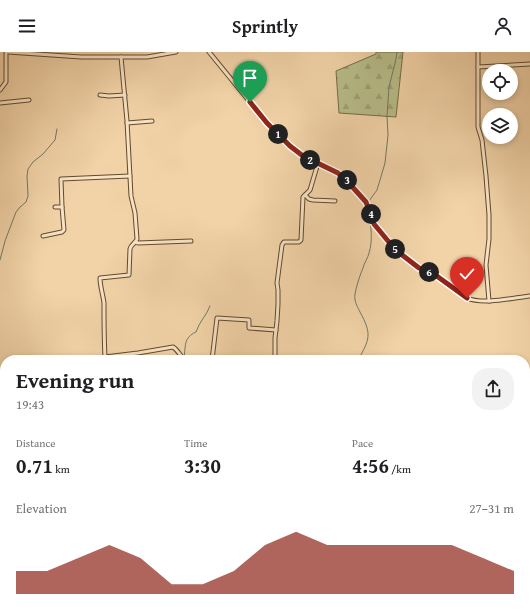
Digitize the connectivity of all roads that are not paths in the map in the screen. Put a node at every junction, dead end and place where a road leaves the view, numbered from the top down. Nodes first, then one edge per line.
1 (7, 52) edge
2 (147, 52) edge
3 (176, 52) edge
4 (209, 52) edge
5 (478, 52) edge
6 (121, 57) junction
7 (147, 57) junction
8 (530, 64) edge
9 (478, 67) junction
10 (0, 90) edge
11 (100, 95) dead end
12 (125, 95) junction
13 (29, 100) dead end
14 (0, 104) edge
15 (152, 121) dead end
16 (127, 123) junction
17 (318, 163) junction
18 (130, 176) junction
19 (305, 195) junction
20 (335, 201) dead end
21 (55, 207) dead end
22 (62, 207) junction
23 (43, 236) dead end
24 (191, 241) dead end
25 (135, 242) junction
26 (530, 296) edge
27 (489, 301) junction
28 (276, 330) junction
29 (105, 355) edge
30 (127, 355) edge
31 (180, 355) edge
32 (213, 355) edge
33 (275, 355) edge

1 - 6 street
1 - 10 street
2 - 7 street
3 - 7 street
4 - 17 street
5 - 9 street
6 - 7 street
6 - 12 street
8 - 9 street
9 - 27 street
11 - 12 street
12 - 16 street
13 - 14 street
15 - 16 street
16 - 18 street
17 - 19 street
17 - 27 street
18 - 22 street
18 - 25 street
19 - 20 street
19 - 28 street
21 - 22 street
22 - 23 street
24 - 25 street
25 - 29 street
26 - 27 street
28 - 32 street
28 - 33 street
30 - 31 street

